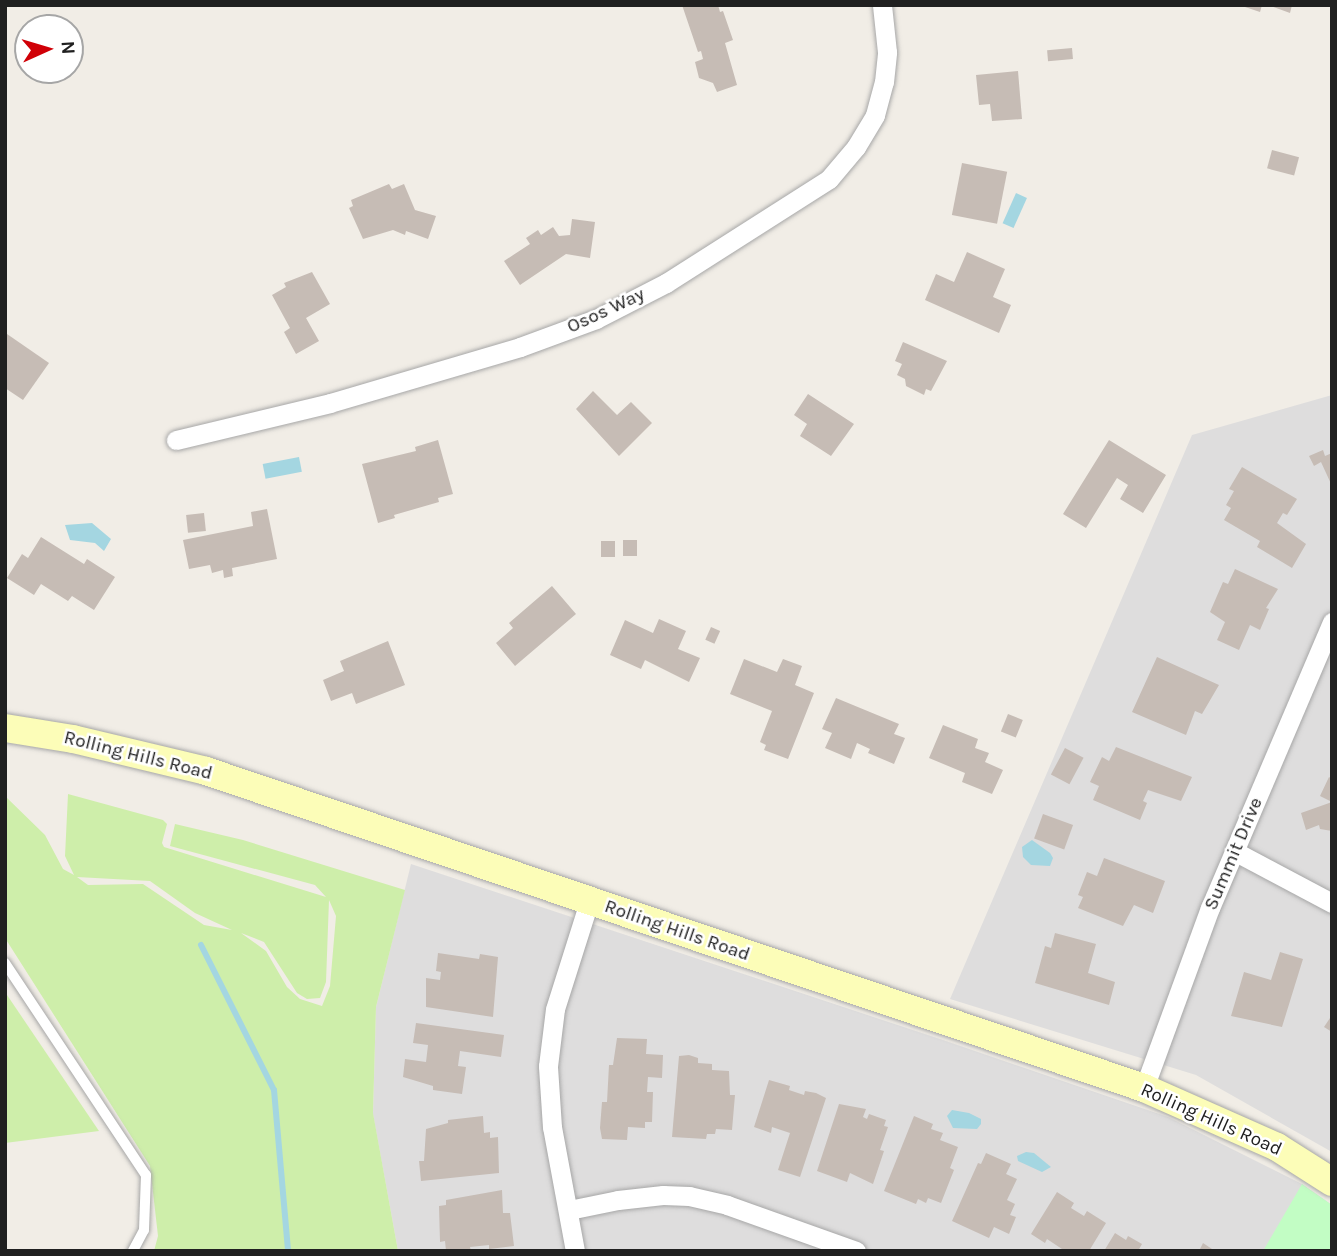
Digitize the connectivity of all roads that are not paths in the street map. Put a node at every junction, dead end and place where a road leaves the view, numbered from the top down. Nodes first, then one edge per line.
1 (882, 5) edge
2 (176, 440) dead end
3 (1332, 622) edge
4 (5, 728) edge
5 (1236, 852) junction
6 (589, 902) junction
7 (1332, 903) edge
8 (5, 963) edge
9 (1144, 1088) junction
10 (1332, 1182) edge
11 (569, 1210) junction
12 (133, 1251) edge
13 (575, 1251) edge
14 (856, 1251) edge

1 - 2 street, Osos Way
3 - 5 street, Summit Drive
4 - 6 street, Rolling Hills Road
5 - 7 street
5 - 9 street, Summit Drive
6 - 9 street, Rolling Hills Road
6 - 11 street
8 - 12 lane
9 - 10 street, Rolling Hills Road
11 - 13 street
11 - 14 street

